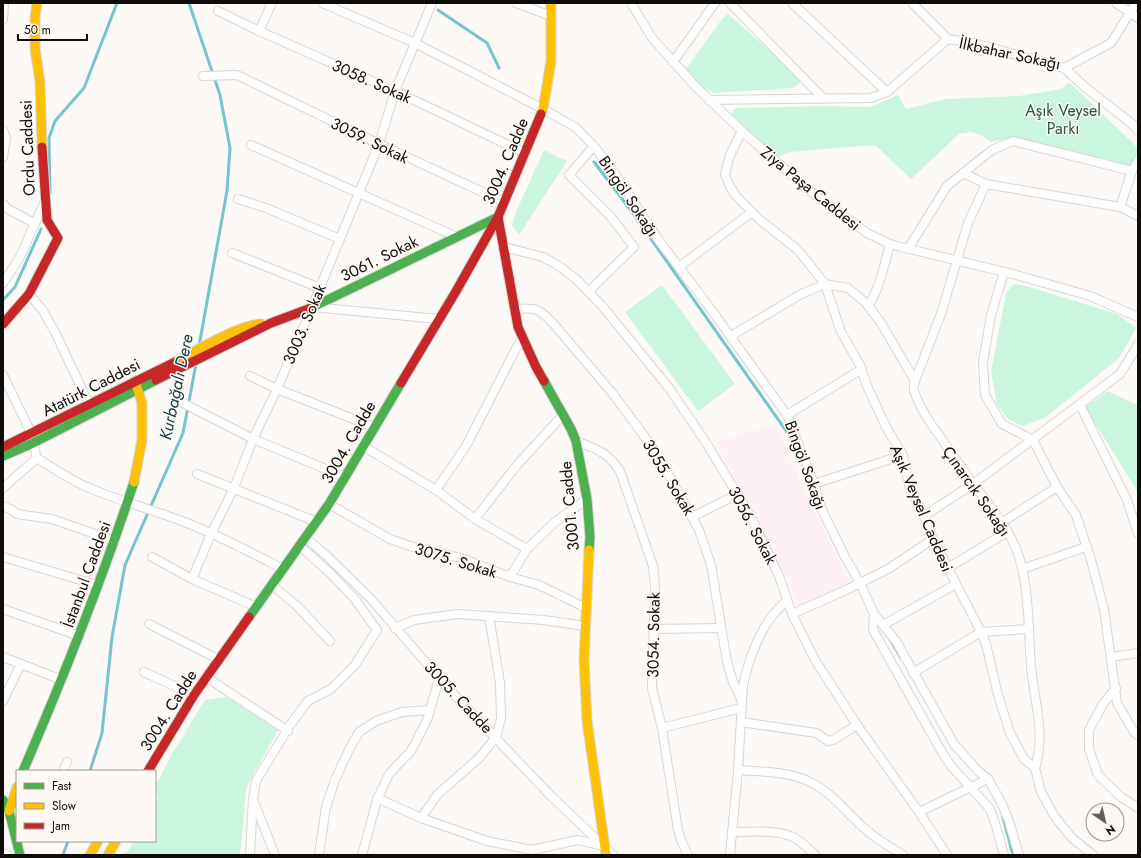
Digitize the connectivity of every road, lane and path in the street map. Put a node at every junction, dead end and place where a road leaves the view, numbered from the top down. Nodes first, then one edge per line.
1 (4, 3) edge
2 (37, 3) edge
3 (272, 3) edge
4 (322, 3) edge
5 (432, 3) edge
6 (516, 3) edge
7 (551, 3) edge
8 (631, 3) edge
9 (715, 3) edge
10 (730, 3) edge
11 (792, 3) edge
12 (912, 3) edge
13 (1116, 3) edge
14 (1136, 3) edge
15 (218, 11) dead end
16 (1130, 12) junction
17 (551, 16) junction
18 (1138, 18) edge
19 (3, 20) edge
20 (259, 31) junction
21 (948, 39) junction
22 (415, 43) junction
23 (673, 62) junction
24 (1064, 68) junction
25 (203, 76) dead end
26 (395, 91) junction
27 (887, 92) junction
28 (824, 99) junction
29 (709, 100) junction
30 (543, 110) junction
31 (3, 130) edge
32 (742, 131) junction
33 (1138, 131) edge
34 (379, 144) junction
35 (251, 145) dead end
36 (594, 146) junction
37 (525, 153) junction
38 (3, 157) edge
39 (1138, 162) edge
40 (1132, 171) junction
41 (963, 173) junction
42 (986, 184) junction
43 (359, 193) junction
44 (238, 199) dead end
45 (45, 201) junction
46 (504, 202) junction
47 (3, 204) edge
48 (1120, 207) junction
49 (752, 212) junction
50 (1138, 216) edge
51 (498, 217) junction
52 (34, 223) junction
53 (457, 237) junction
54 (340, 240) junction
55 (890, 244) junction
56 (504, 247) junction
57 (908, 249) junction
58 (232, 253) dead end
59 (956, 260) junction
60 (679, 267) junction
61 (1004, 272) junction
62 (3, 283) edge
63 (825, 284) junction
64 (320, 288) junction
65 (588, 292) junction
66 (29, 294) junction
67 (868, 306) junction
68 (312, 307) junction
69 (514, 309) junction
70 (1138, 317) edge
71 (438, 319) junction
72 (271, 323) junction
73 (3, 324) edge
74 (731, 336) junction
75 (522, 337) junction
76 (1138, 345) edge
77 (862, 369) junction
78 (3, 375) edge
79 (250, 376) dead end
80 (914, 382) junction
81 (137, 385) junction
82 (277, 389) junction
83 (181, 402) dead end
84 (89, 404) junction
85 (1080, 406) junction
86 (562, 415) junction
87 (787, 415) junction
88 (374, 427) junction
89 (31, 433) junction
90 (253, 439) junction
91 (1033, 440) junction
92 (576, 441) junction
93 (33, 443) junction
94 (363, 446) junction
95 (3, 447) edge
96 (903, 455) junction
97 (3, 456) edge
98 (37, 458) junction
99 (197, 474) dead end
100 (345, 477) junction
101 (814, 484) junction
102 (973, 484) junction
103 (1057, 487) junction
104 (3, 488) edge
105 (234, 488) junction
106 (436, 490) junction
107 (738, 494) junction
108 (587, 499) junction
109 (128, 503) junction
110 (329, 504) junction
111 (3, 506) edge
112 (924, 516) junction
113 (692, 517) junction
114 (475, 519) junction
115 (317, 522) junction
116 (1001, 523) junction
117 (1007, 532) junction
118 (212, 534) junction
119 (1138, 534) edge
120 (933, 539) junction
121 (115, 541) junction
122 (303, 542) junction
123 (1086, 547) junction
124 (527, 549) junction
125 (3, 556) edge
126 (152, 557) dead end
127 (948, 568) junction
128 (283, 569) junction
129 (1022, 569) junction
130 (510, 577) junction
131 (192, 580) junction
132 (860, 583) junction
133 (956, 584) junction
134 (98, 585) junction
135 (272, 586) junction
136 (787, 600) junction
137 (257, 607) junction
138 (586, 608) junction
139 (3, 609) edge
140 (792, 614) junction
141 (874, 614) junction
142 (489, 616) junction
143 (149, 624) dead end
144 (883, 625) junction
145 (585, 626) junction
146 (395, 628) junction
147 (721, 628) junction
148 (653, 629) junction
149 (1029, 629) junction
150 (981, 632) junction
151 (79, 636) junction
152 (330, 641) dead end
153 (1138, 654) edge
154 (3, 657) edge
155 (1112, 657) junction
156 (218, 660) junction
157 (21, 664) junction
158 (144, 672) dead end
159 (913, 673) junction
160 (206, 677) junction
161 (439, 678) junction
162 (62, 680) junction
163 (1116, 688) junction
164 (194, 695) junction
165 (3, 701) edge
166 (742, 705) junction
167 (430, 710) junction
168 (741, 722) junction
169 (856, 725) junction
170 (662, 728) junction
171 (288, 730) junction
172 (1138, 735) edge
173 (496, 737) junction
174 (67, 762) dead end
175 (1035, 768) junction
176 (23, 770) edge
177 (63, 770) edge
178 (149, 770) edge
179 (738, 770) junction
180 (984, 780) junction
181 (970, 787) junction
182 (16, 790) edge
183 (377, 798) junction
184 (253, 799) junction
185 (3, 800) edge
186 (1138, 808) edge
187 (8, 811) junction
188 (919, 812) junction
189 (421, 818) junction
190 (15, 830) edge
191 (732, 832) junction
192 (17, 842) edge
193 (97, 842) edge
194 (115, 842) edge
195 (606, 851) edge
196 (532, 852) edge
197 (3, 853) edge
198 (8, 855) edge
199 (20, 855) edge
200 (90, 855) edge
201 (108, 855) edge
202 (250, 855) edge
203 (276, 855) edge
204 (319, 855) edge
205 (362, 855) edge
206 (614, 855) edge
207 (688, 855) edge
208 (730, 855) edge
209 (815, 855) edge
210 (903, 855) edge
211 (947, 855) edge
212 (1004, 855) edge
213 (1019, 855) edge
214 (1092, 855) edge

1 - 19 street
2 - 45 main road, Ordu Caddesi
3 - 20 street
4 - 22 street, Bingöl Sokağı
5 - 22 street, 3003. Sokak
6 - 17 street
7 - 17 main road, 3004. Cadde
8 - 23 street, Ziya Paşa Caddesi
9 - 23 street
10 - 28 street
11 - 27 street
12 - 21 street
13 - 16 street
14 - 16 street, İlkbahar Sokağı
15 - 20 street, 3058. Sokak
16 - 18 street
16 - 24 street, İlkbahar Sokağı
17 - 30 main road, 3004. Cadde
20 - 26 street, 3058. Sokak
21 - 24 street, İlkbahar Sokağı
21 - 27 street, İlkbahar Sokağı
22 - 26 street, 3003. Sokak
22 - 30 street, Bingöl Sokağı
23 - 29 street, Ziya Paşa Caddesi
24 - 33 street
25 - 34 street, 3059. Sokak
26 - 34 street, 3003. Sokak
26 - 37 street, 3058. Sokak
27 - 28 street, İlkbahar Sokağı
28 - 29 street, İlkbahar Sokağı
29 - 32 street, Ziya Paşa Caddesi
30 - 36 street, Bingöl Sokağı
30 - 37 main road, 3004. Cadde
31 - 38 street
32 - 49 street, Aşık Veysel Caddesi
32 - 55 street, Ziya Paşa Caddesi
34 - 43 street, 3003. Sokak
34 - 46 street, 3059. Sokak
35 - 43 street
36 - 60 street, Bingöl Sokağı
36 - 65 street
37 - 46 main road, 3004. Cadde
39 - 40 street
40 - 41 street
40 - 48 street
41 - 42 street
41 - 57 street
42 - 48 street
42 - 59 street
43 - 53 street
43 - 54 street, 3003. Sokak
44 - 54 street
45 - 52 street, Ordu Caddesi
45 - 66 main road
46 - 51 main road, 3004. Cadde
47 - 52 street
48 - 50 street
49 - 60 street
49 - 63 street, Aşık Veysel Caddesi
51 - 53 main road, 3061. Sokak
51 - 56 main road, 3001. Cadde
51 - 71 main road, 3004. Cadde
52 - 62 street, Ordu Caddesi
53 - 68 main road, 3061. Sokak
54 - 64 street, 3003. Sokak
55 - 57 street, Ziya Paşa Caddesi
55 - 67 street
56 - 65 street, 3056. Sokak
56 - 69 main road, 3001. Cadde
57 - 59 street, Ziya Paşa Caddesi
58 - 64 street
59 - 61 street, Ziya Paşa Caddesi
59 - 80 street
60 - 74 street, Bingöl Sokağı
61 - 70 street, Ziya Paşa Caddesi
61 - 91 street
63 - 67 street, Çınarcık Sokağı
63 - 74 street
63 - 77 street, Aşık Veysel Caddesi
64 - 68 street, 3003. Sokak
65 - 107 street, 3056. Sokak
66 - 73 main road
66 - 84 street
67 - 80 street, Çınarcık Sokağı
68 - 71 street
68 - 72 main road, 3061. Sokak
68 - 82 street, 3003. Sokak
69 - 75 main road, 3001. Cadde
69 - 113 street, 3055. Sokak
71 - 88 main road, 3004. Cadde
72 - 81 main road, Atatürk Caddesi
72 - 81 main road, Atatürk Caddesi
74 - 87 street, Bingöl Sokağı
75 - 86 main road, 3001. Cadde
75 - 106 street
76 - 85 street
77 - 87 street
77 - 96 street, Aşık Veysel Caddesi
78 - 89 street
79 - 82 street
80 - 102 street, Çınarcık Sokağı
81 - 84 main road, Atatürk Caddesi
81 - 93 main road, Atatürk Caddesi
81 - 109 main road, İstanbul Caddesi
82 - 88 street
82 - 90 street, 3003. Sokak
83 - 90 street
84 - 89 main road, Atatürk Caddesi
85 - 91 street
85 - 119 street
86 - 92 main road, 3001. Cadde
86 - 114 street
87 - 101 street, Bingöl Sokağı
88 - 94 main road, 3004. Cadde
89 - 93 main road
89 - 95 main road, Atatürk Caddesi
90 - 100 street
90 - 105 street, 3003. Sokak
91 - 102 street
91 - 103 street
92 - 108 main road, 3001. Cadde
92 - 148 street, 3054. Sokak
93 - 97 main road, Atatürk Caddesi
93 - 98 street
94 - 100 main road, 3004. Cadde
94 - 106 street
96 - 101 street
96 - 112 street, Aşık Veysel Caddesi
98 - 104 street
98 - 109 street
99 - 105 street
100 - 110 main road, 3004. Cadde
101 - 132 street, Bingöl Sokağı
102 - 112 street
102 - 116 street, Çınarcık Sokağı
103 - 116 street
103 - 123 street
105 - 115 street
105 - 118 street, 3003. Sokak
106 - 114 street
107 - 113 street
107 - 136 street, 3056. Sokak
108 - 124 street
108 - 138 main road, 3001. Cadde
109 - 118 street
109 - 121 main road, İstanbul Caddesi
110 - 115 main road, 3004. Cadde
110 - 130 street, 3075. Sokak
111 - 121 street
112 - 120 street, Aşık Veysel Caddesi
113 - 147 street, 3055. Sokak
114 - 124 street
115 - 122 main road, 3004. Cadde
116 - 117 street, Çınarcık Sokağı
117 - 127 street
117 - 129 street, Çınarcık Sokağı
118 - 128 street
118 - 131 street, 3003. Sokak
120 - 127 street, Aşık Veysel Caddesi
120 - 132 street
121 - 134 main road, İstanbul Caddesi
122 - 128 main road, 3004. Cadde
122 - 146 street, 3005. Cadde
122 - 171 street
123 - 129 street
123 - 155 street
124 - 130 street
125 - 134 street
126 - 131 street
127 - 133 street, Aşık Veysel Caddesi
128 - 135 main road, 3004. Cadde
129 - 149 street, Çınarcık Sokağı
130 - 138 street, 3075. Sokak
131 - 137 street
132 - 140 street
132 - 141 street, Bingöl Sokağı
133 - 144 street
133 - 150 street, Aşık Veysel Caddesi
134 - 151 main road, İstanbul Caddesi
135 - 137 main road, 3004. Cadde
135 - 152 street
136 - 140 street, 3056. Sokak
136 - 166 street
137 - 156 main road, 3004. Cadde
138 - 145 main road, 3001. Cadde
139 - 151 street
140 - 169 street, 3056. Sokak
141 - 144 street, Bingöl Sokağı
141 - 181 street
142 - 145 street
142 - 146 street
142 - 173 street
143 - 156 street
144 - 159 street, Bingöl Sokağı
145 - 195 main road, 3001. Cadde
146 - 161 street, 3005. Cadde
147 - 148 street
147 - 166 street, 3055. Sokak
148 - 170 street, 3054. Sokak
149 - 150 street
149 - 175 street, Çınarcık Sokağı
150 - 159 street
150 - 175 street, Aşık Veysel Caddesi
151 - 162 main road, İstanbul Caddesi
153 - 155 street
154 - 157 street
155 - 163 street
156 - 160 main road, 3004. Cadde
157 - 162 street
157 - 165 street
158 - 164 street
159 - 180 street, Bingöl Sokağı
160 - 164 main road, 3004. Cadde
160 - 171 street
161 - 167 street
161 - 173 street, 3005. Cadde
162 - 176 main road, İstanbul Caddesi
163 - 172 street
163 - 186 street
164 - 178 main road, 3004. Cadde
166 - 168 street
166 - 170 street
167 - 183 street
167 - 204 street
168 - 169 street
168 - 179 street
169 - 188 street, 3056. Sokak
170 - 207 street, 3054. Sokak
171 - 184 street
173 - 189 street
173 - 195 street, 3005. Cadde
174 - 177 street
175 - 214 street
179 - 191 street
179 - 210 street
180 - 181 street
180 - 213 street, Bingöl Sokağı
181 - 188 street
181 - 212 street
182 - 187 main road
183 - 189 street
183 - 205 street
184 - 202 street
184 - 203 street
185 - 187 main road
187 - 190 main road
188 - 211 street, 3056. Sokak
189 - 196 street
191 - 208 street
191 - 209 street
192 - 199 main road
193 - 200 main road
194 - 201 main road
195 - 196 street
195 - 206 street, 3005. Cadde
197 - 198 street

